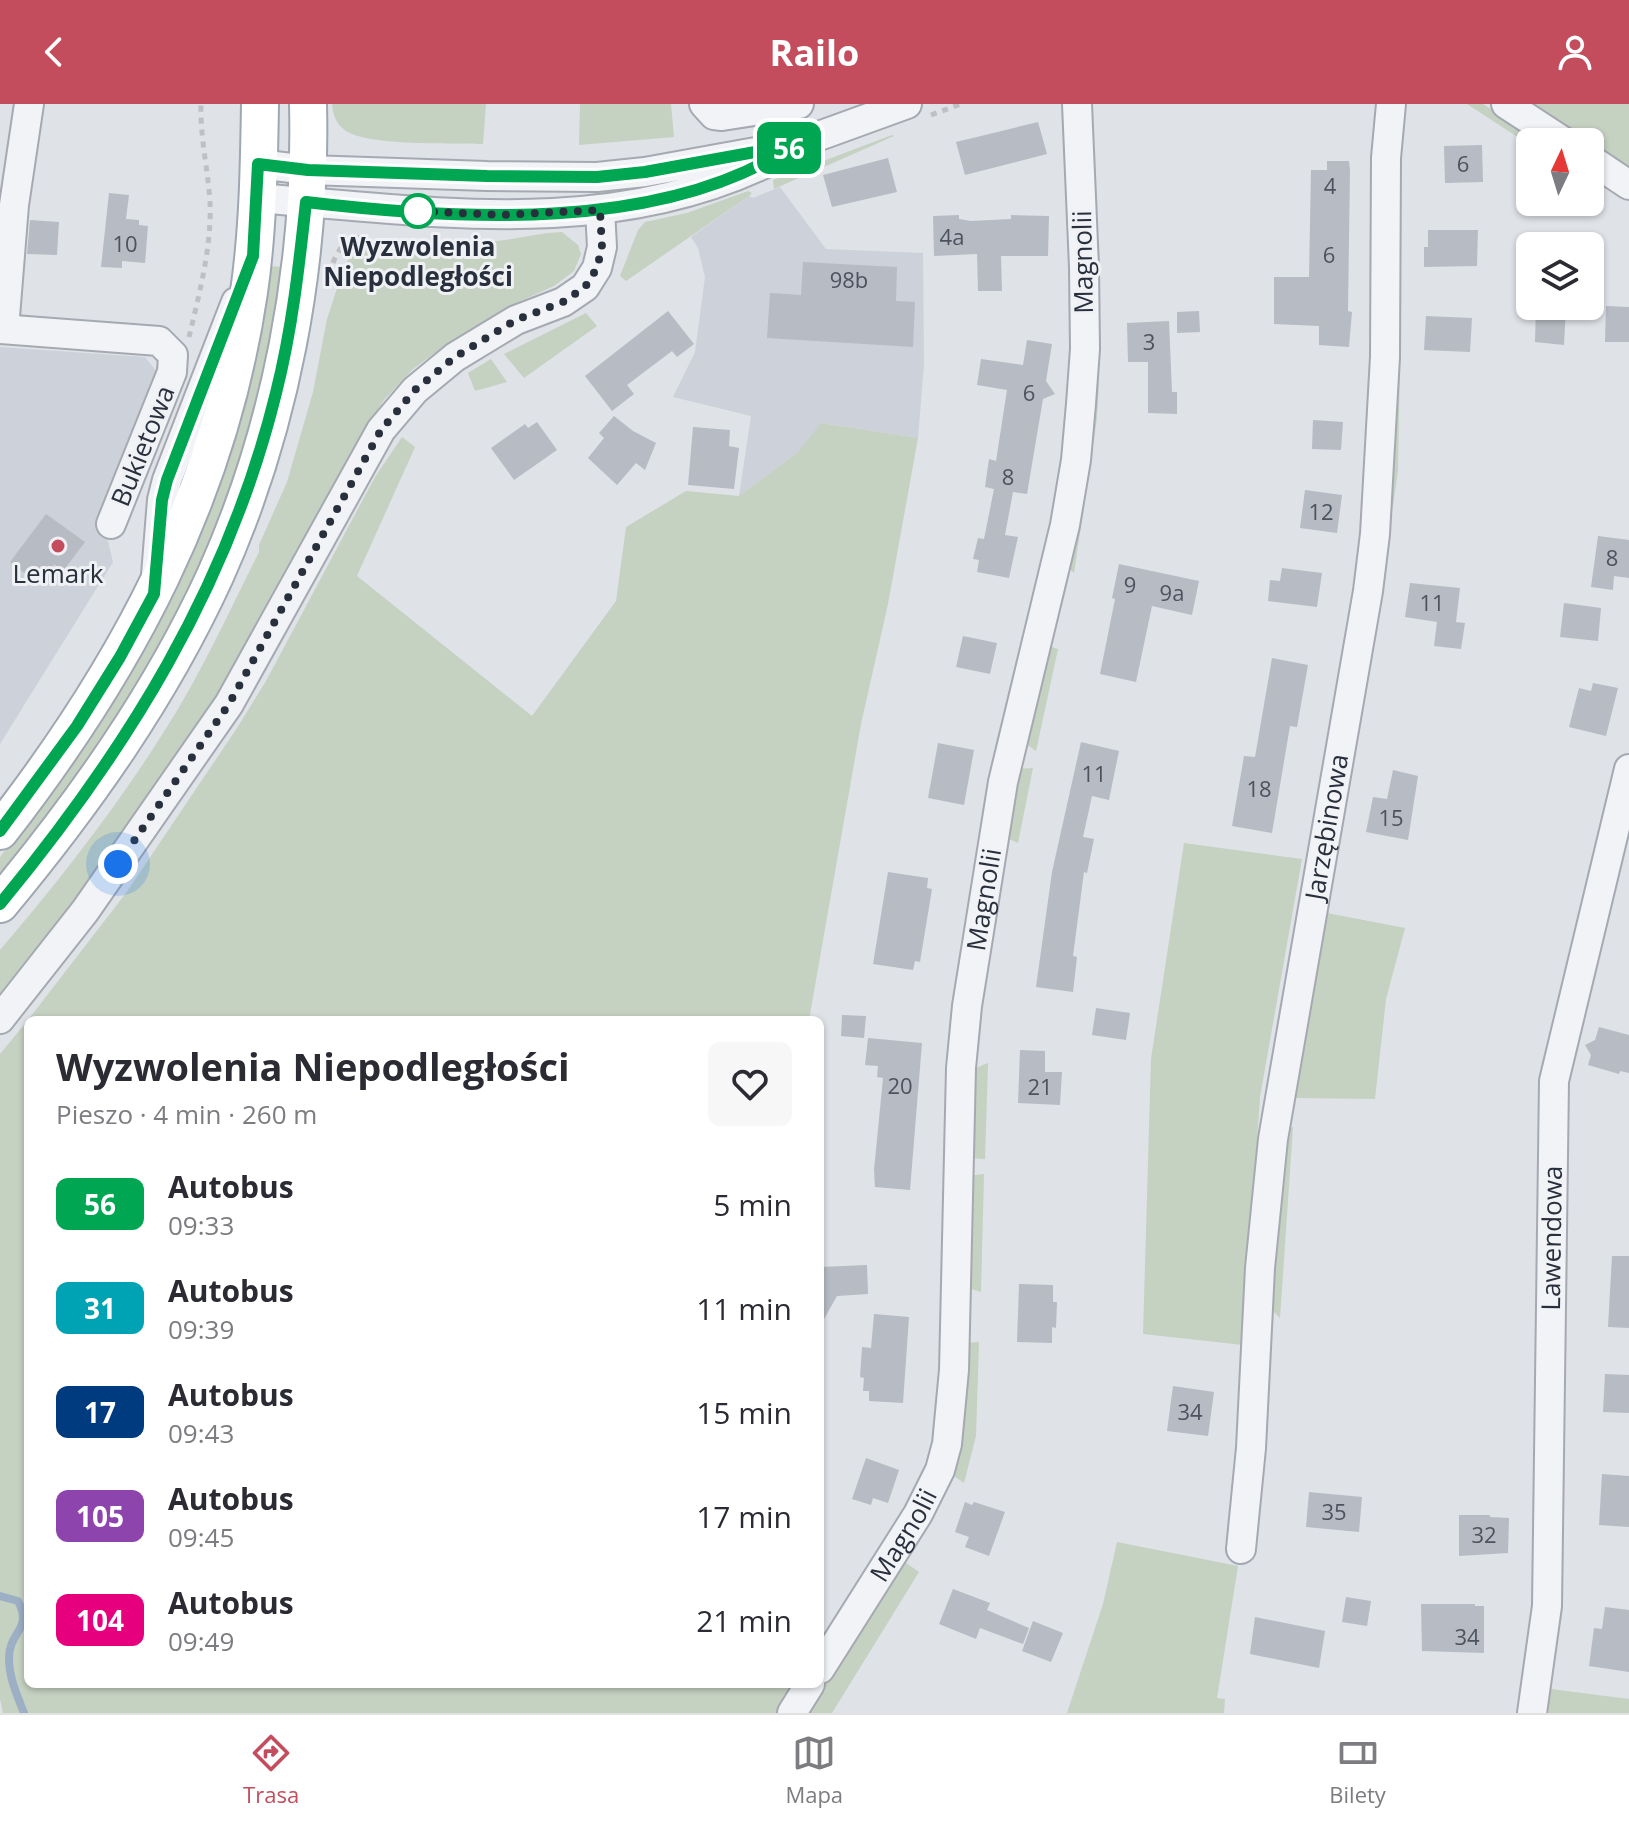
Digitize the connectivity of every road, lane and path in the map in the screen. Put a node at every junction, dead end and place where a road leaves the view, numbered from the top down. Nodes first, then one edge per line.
1 (29, 104) edge
2 (201, 104) edge
3 (260, 104) edge
4 (308, 104) edge
5 (704, 104) edge
6 (801, 104) edge
7 (907, 104) edge
8 (1077, 104) edge
9 (1391, 104) edge
10 (1506, 104) edge
11 (1543, 128) edge
12 (806, 140) junction
13 (1604, 168) edge
14 (257, 181) junction
15 (1629, 185) edge
16 (307, 186) junction
17 (600, 210) junction
18 (2, 329) edge
19 (187, 346) dead end
20 (111, 524) dead end
21 (1629, 769) edge
22 (0, 831) edge
23 (0, 904) edge
24 (0, 1019) edge
25 (1241, 1549) dead end
26 (824, 1663) edge
27 (808, 1688) edge
28 (792, 1713) edge
29 (1532, 1713) edge

1 - 18 street
2 - 19 path
3 - 14 main road
4 - 16 main road
5 - 6 street
6 - 12 street
7 - 12 street
8 - 26 street, Magnolii
9 - 25 street, Jarzębinowa
10 - 11 street
12 - 16 street
12 - 17 street
13 - 15 street
14 - 16 street
14 - 22 main road
16 - 17 street
16 - 23 main road
17 - 24 street
18 - 20 street, Bukietowa
21 - 29 street, Lawendowa
27 - 28 street

